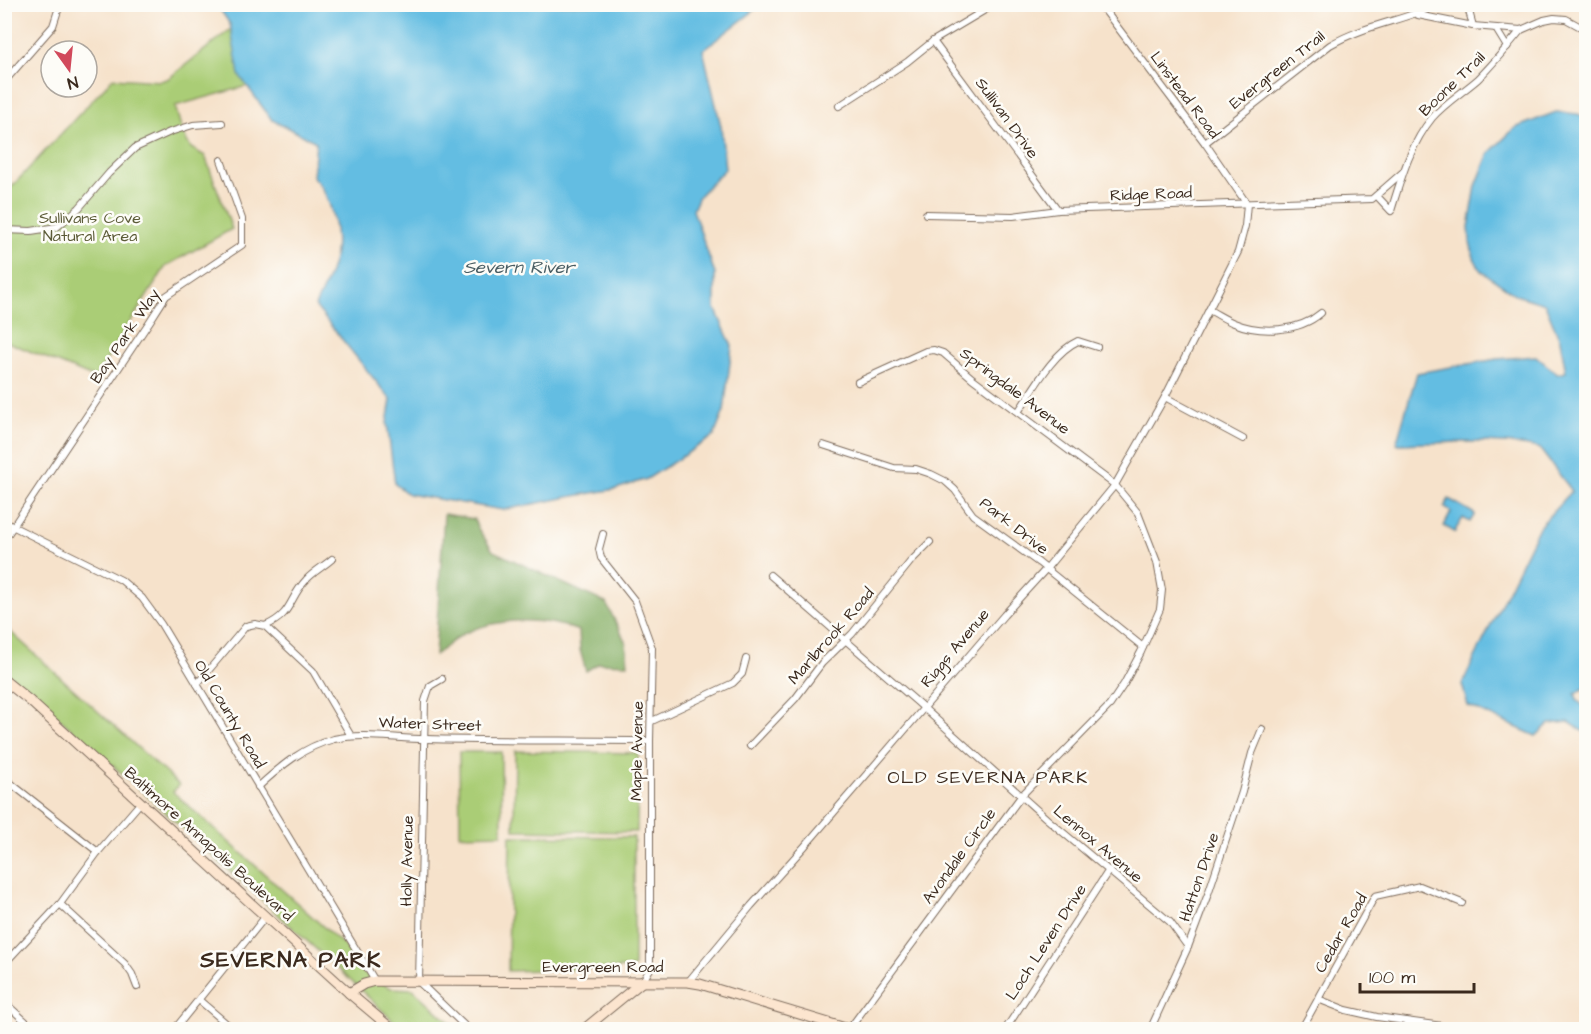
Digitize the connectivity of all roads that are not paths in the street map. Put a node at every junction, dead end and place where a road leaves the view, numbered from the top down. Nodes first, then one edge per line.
1 (60, 4) edge
2 (995, 4) edge
3 (1100, 4) edge
4 (1439, 4) edge
5 (1467, 4) edge
6 (1418, 15) junction
7 (1473, 26) junction
8 (1496, 29) junction
9 (1521, 30) junction
10 (1587, 30) edge
11 (933, 41) junction
12 (1507, 47) junction
13 (4, 82) edge
14 (839, 106) dead end
15 (222, 123) dead end
16 (1205, 143) junction
17 (221, 160) dead end
18 (1403, 172) junction
19 (1377, 196) junction
20 (1247, 204) junction
21 (1058, 210) junction
22 (926, 214) dead end
23 (4, 231) edge
24 (1209, 310) junction
25 (1321, 313) dead end
26 (1096, 347) dead end
27 (858, 382) dead end
28 (1165, 397) junction
29 (1017, 412) junction
30 (1243, 439) dead end
31 (823, 445) dead end
32 (1115, 485) junction
33 (4, 522) edge
34 (13, 527) junction
35 (603, 534) dead end
36 (4, 540) edge
37 (930, 542) dead end
38 (332, 559) dead end
39 (1046, 569) junction
40 (770, 575) dead end
41 (266, 626) junction
42 (844, 641) junction
43 (1143, 647) junction
44 (746, 659) dead end
45 (442, 679) dead end
46 (4, 680) edge
47 (197, 684) junction
48 (924, 709) junction
49 (652, 721) junction
50 (1262, 729) dead end
51 (351, 736) junction
52 (423, 739) junction
53 (650, 741) junction
54 (750, 746) dead end
55 (4, 778) edge
56 (12, 784) junction
57 (258, 787) junction
58 (4, 794) edge
59 (1022, 795) junction
60 (141, 802) junction
61 (98, 852) junction
62 (1109, 870) junction
63 (1462, 903) dead end
64 (60, 904) junction
65 (266, 916) junction
66 (1188, 947) junction
67 (4, 964) edge
68 (375, 981) junction
69 (643, 981) junction
70 (419, 982) junction
71 (688, 982) junction
72 (137, 987) dead end
73 (349, 993) junction
74 (1318, 999) junction
75 (199, 1000) junction
76 (4, 1002) edge
77 (35, 1029) edge
78 (174, 1029) edge
79 (234, 1029) edge
80 (393, 1029) edge
81 (469, 1029) edge
82 (583, 1029) edge
83 (849, 1029) edge
84 (1005, 1029) edge
85 (1150, 1029) edge
86 (1301, 1029) edge
87 (1471, 1029) edge

1 - 13 street
2 - 11 street
3 - 16 street, Linstead Road
4 - 6 street, Evergreen Trail
5 - 7 street
6 - 7 street, Boone Trail
6 - 16 street, Evergreen Trail
7 - 8 street, Boone Trail
8 - 9 street, Boone Trail
8 - 12 street
9 - 10 street, Boone Trail
9 - 12 street, Boone Trail
11 - 14 street
11 - 21 street, Sullivan Drive
12 - 18 street, Boone Trail
15 - 23 street
16 - 20 street, Linstead Road
17 - 34 street, Bay Park Way
18 - 19 street
18 - 19 street, Boone Trail
19 - 20 street, Ridge Road
20 - 21 street, Ridge Road
20 - 24 street, Riggs Avenue
21 - 22 street, Ridge Road
24 - 25 street
24 - 28 street, Riggs Avenue
26 - 29 street
27 - 29 street, Springdale Avenue
28 - 30 street
28 - 32 street, Riggs Avenue
29 - 32 street, Springdale Avenue
31 - 39 street, Park Drive
32 - 39 street, Riggs Avenue
32 - 43 street, Avondale Circle
33 - 34 street, Old County Road
34 - 36 street, Bay Park Way
34 - 47 street, Old County Road
35 - 49 street, Maple Avenue
37 - 42 street, Marlbrook Road
38 - 41 street
39 - 43 street, Park Drive
39 - 48 street, Riggs Avenue
40 - 42 street, Lennox Avenue
41 - 47 street
41 - 51 street
42 - 48 street, Lennox Avenue
42 - 54 street, Marlbrook Road
43 - 59 street, Avondale Circle
44 - 49 street
45 - 52 street, Holly Avenue
46 - 60 street, Baltimore Annapolis Boulevard
47 - 57 street, Old County Road
48 - 59 street, Lennox Avenue
48 - 71 street, Riggs Avenue
49 - 53 street, Maple Avenue
50 - 66 street, Hatton Drive
51 - 52 street, Water Street
51 - 57 street, Water Street
52 - 53 street, Water Street
52 - 70 street, Holly Avenue
53 - 69 street, Maple Avenue
55 - 56 street
56 - 58 street
56 - 61 street
57 - 68 street, Old County Road
59 - 62 street, Lennox Avenue
59 - 83 street, Avondale Circle
60 - 61 street
60 - 65 street, Baltimore Annapolis Boulevard
61 - 64 street
62 - 66 street, Lennox Avenue
62 - 84 street, Loch Leven Drive
63 - 74 street, Cedar Road
64 - 67 street
64 - 72 street
65 - 73 street, Baltimore Annapolis Boulevard
65 - 75 street
66 - 85 street, Hatton Drive
68 - 70 street, Evergreen Road
68 - 73 street, Evergreen Road
69 - 70 street, Evergreen Road
69 - 71 street, Evergreen Road
69 - 82 street
70 - 81 street
71 - 83 street, Evergreen Road
73 - 80 street, Baltimore Annapolis Boulevard
74 - 86 street, Cedar Road
74 - 87 street
75 - 78 street
75 - 79 street
76 - 77 street

